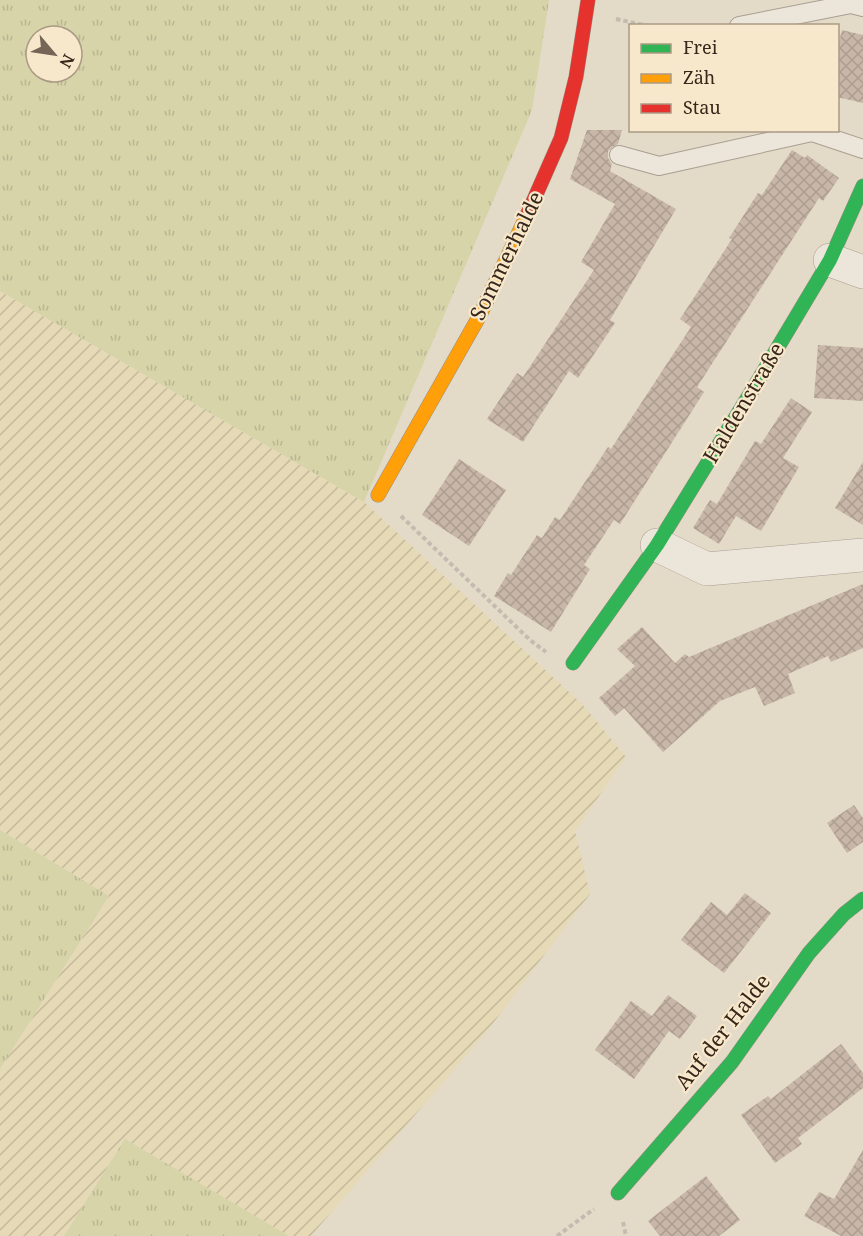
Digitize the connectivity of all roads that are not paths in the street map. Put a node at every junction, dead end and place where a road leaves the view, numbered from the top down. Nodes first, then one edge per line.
1 (588, 0) edge
2 (863, 7) edge
3 (749, 24) edge
4 (863, 148) edge
5 (619, 155) dead end
6 (863, 186) edge
7 (830, 260) junction
8 (863, 272) edge
9 (378, 495) road end
10 (657, 544) junction
11 (863, 555) edge
12 (573, 663) dead end
13 (863, 899) edge
14 (618, 1192) road end

1 - 9 street, Sommerhalde
2 - 3 lane
4 - 5 lane
6 - 7 street, Haldenstraße
7 - 8 street
7 - 10 street, Haldenstraße
10 - 11 street
10 - 12 street, Haldenstraße
13 - 14 street, Auf der Halde

